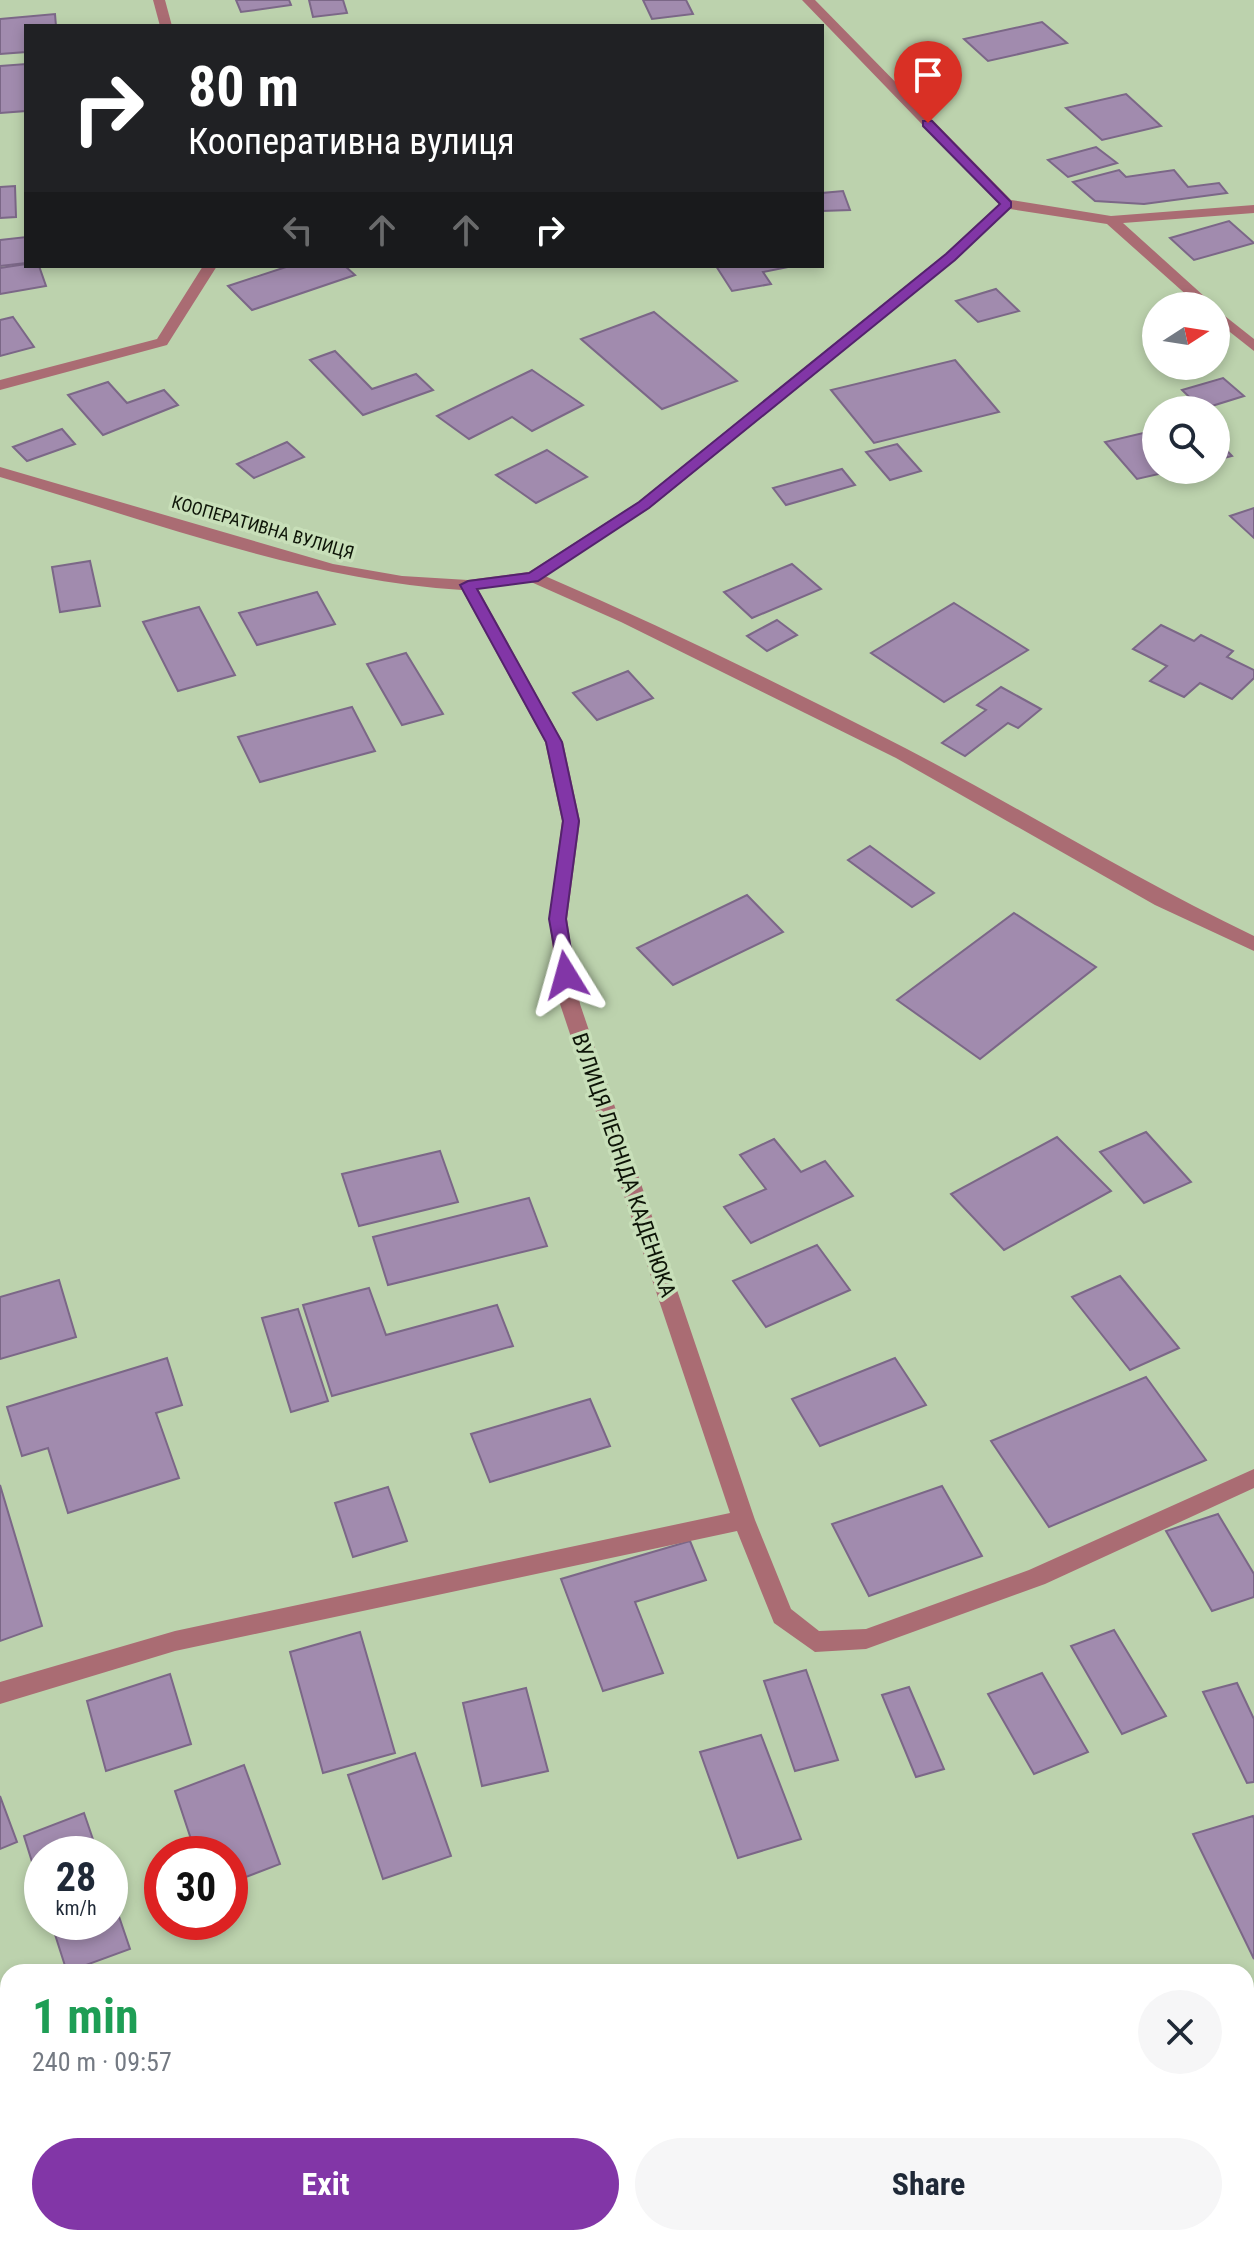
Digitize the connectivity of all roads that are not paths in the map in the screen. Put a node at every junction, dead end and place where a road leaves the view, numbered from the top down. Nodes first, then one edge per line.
1 (159, 0) edge
2 (808, 0) edge
3 (165, 24) edge
4 (1007, 204) junction
5 (1254, 209) edge
6 (1111, 220) junction
7 (209, 268) edge
8 (1192, 292) edge
9 (1230, 326) edge
10 (1254, 347) edge
11 (0, 385) edge
12 (0, 472) edge
13 (533, 577) junction
14 (468, 585) junction
15 (1254, 944) edge
16 (1254, 1478) edge
17 (744, 1520) junction
18 (0, 1693) edge

1 - 3 street
2 - 4 street
4 - 6 street
4 - 13 street, КООПЕРАТИВНА ВУЛИЦЯ
5 - 6 street
6 - 8 street
7 - 11 street
9 - 10 street
12 - 14 street, КООПЕРАТИВНА ВУЛИЦЯ
13 - 14 street, КООПЕРАТИВНА ВУЛИЦЯ
13 - 15 street
14 - 17 street, ВУЛИЦЯ ЛЕОНІДА КАДЕНЮКА
16 - 17 street, ВУЛИЦЯ ЛЕОНІДА КАДЕНЮКА
17 - 18 street

